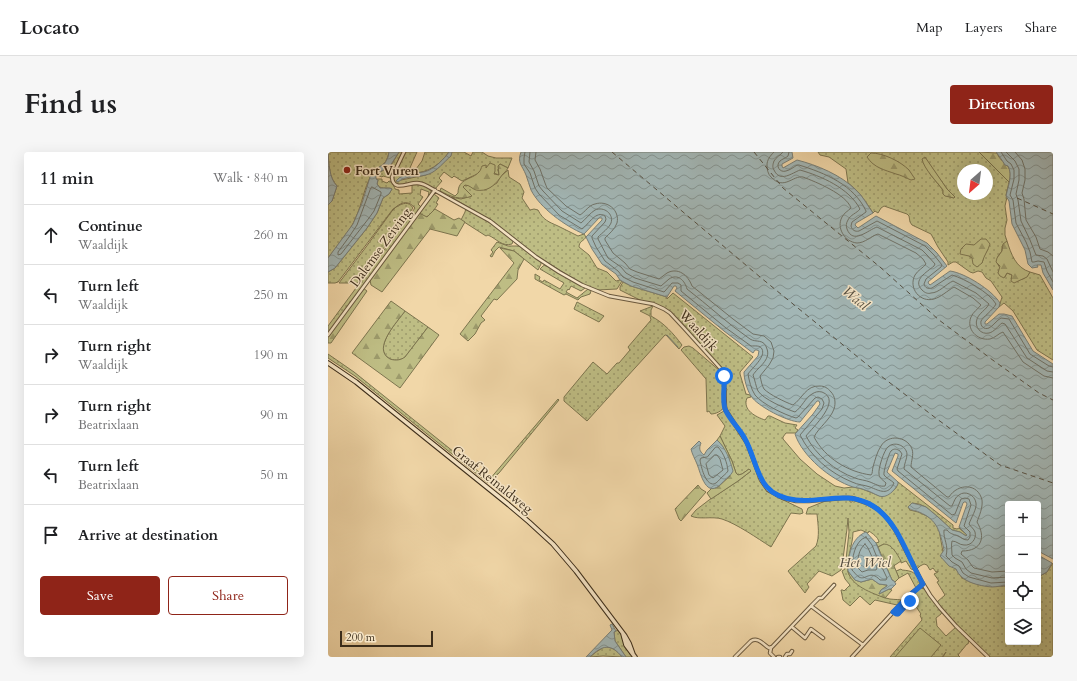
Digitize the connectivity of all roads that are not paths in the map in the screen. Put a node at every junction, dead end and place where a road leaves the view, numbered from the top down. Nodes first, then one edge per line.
1 (404, 152) edge
2 (435, 190) junction
3 (328, 335) edge
4 (328, 362) edge
5 (923, 584) junction
6 (834, 585) dead end
7 (913, 603) dead end
8 (811, 606) junction
9 (893, 612) junction
10 (792, 627) junction
11 (823, 638) dead end
12 (863, 645) junction
13 (771, 648) junction
14 (792, 651) dead end
15 (634, 656) edge
16 (735, 657) edge
17 (774, 657) edge
18 (785, 657) edge
19 (852, 657) edge
20 (988, 657) edge

1 - 2 street, Waaldijk
2 - 3 street, Dalemse Zeiving
2 - 5 street, Waaldijk
4 - 15 main road, Graaf Reinaldweg
5 - 9 street
5 - 20 street, Waaldijk
6 - 8 street
7 - 9 street
8 - 10 street
8 - 12 street
9 - 12 street
10 - 11 street
10 - 13 street
12 - 19 street
13 - 16 street
13 - 17 street
14 - 18 street

